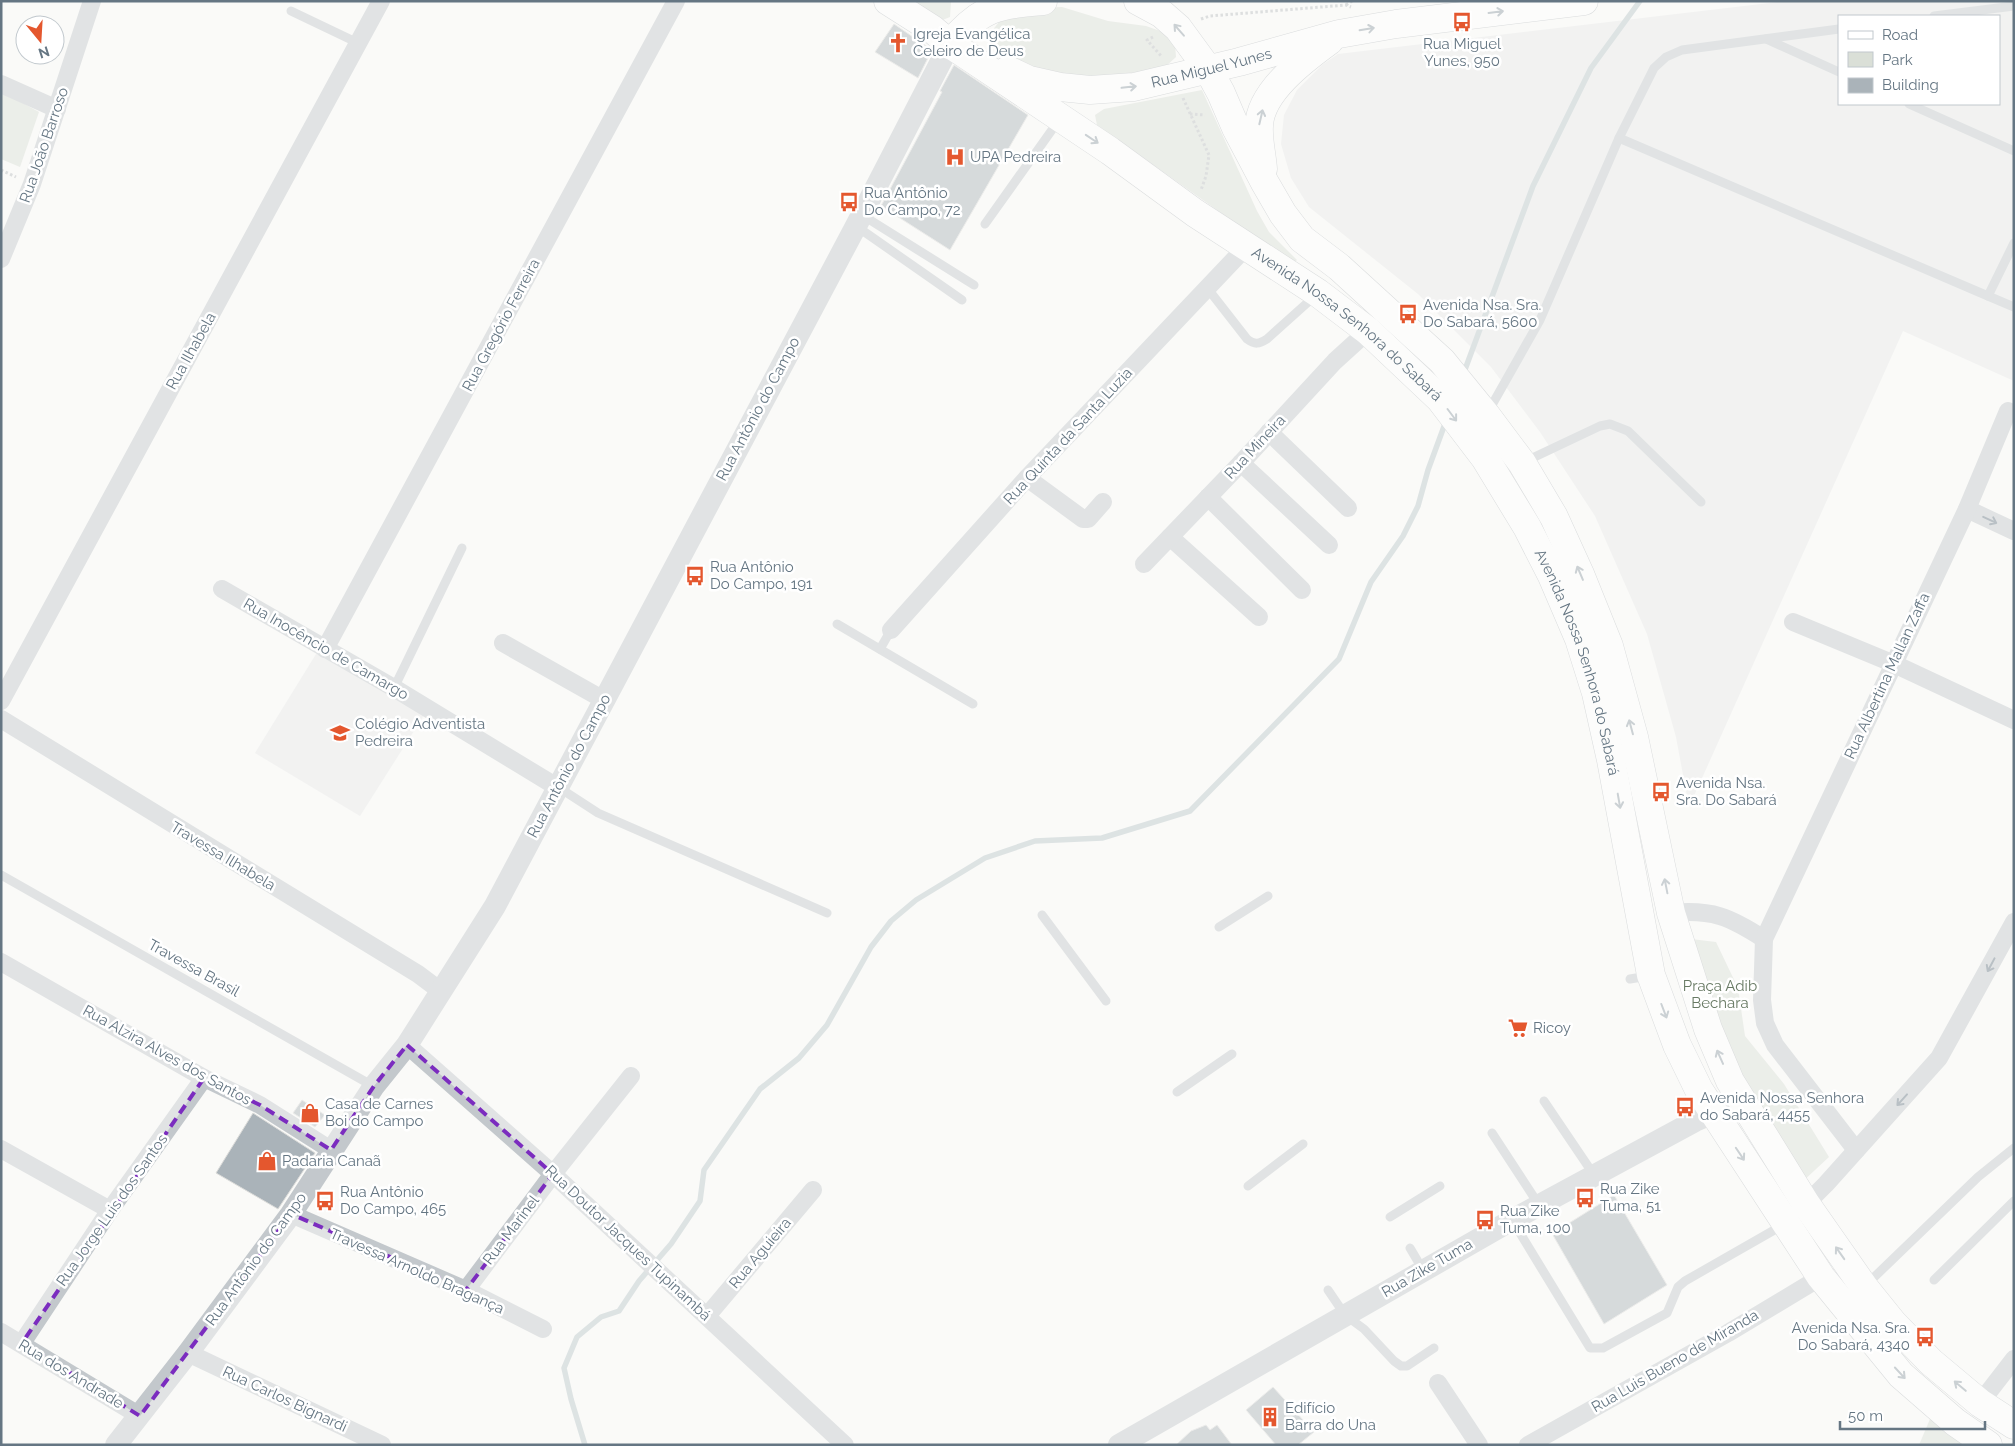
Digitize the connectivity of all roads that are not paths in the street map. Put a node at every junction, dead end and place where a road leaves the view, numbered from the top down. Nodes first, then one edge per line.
1 (92, 1) edge
2 (381, 1) edge
3 (676, 1) edge
4 (888, 1) edge
5 (1043, 1) edge
6 (1138, 1) edge
7 (1584, 1) edge
8 (2014, 6) edge
9 (291, 11) dead end
10 (1942, 15) edge
11 (1838, 29) edge
12 (1339, 34) junction
13 (1766, 39) junction
14 (358, 43) junction
15 (950, 44) junction
16 (1208, 69) junction
17 (1838, 72) edge
18 (1, 84) edge
19 (1911, 105) edge
20 (57, 109) junction
21 (1060, 118) junction
22 (1619, 138) junction
23 (2014, 151) edge
24 (1264, 183) junction
25 (859, 220) junction
26 (985, 224) dead end
27 (2014, 243) edge
28 (1247, 246) junction
29 (1, 259) edge
30 (974, 285) dead end
31 (1208, 289) junction
32 (1318, 293) junction
33 (1988, 296) junction
34 (962, 300) dead end
35 (2014, 307) edge
36 (1368, 331) junction
37 (2008, 411) dead end
38 (1486, 415) junction
39 (1269, 432) junction
40 (1241, 463) junction
41 (1522, 463) junction
42 (1027, 478) junction
43 (1208, 497) junction
44 (1103, 502) dead end
45 (1701, 502) dead end
46 (1348, 508) dead end
47 (1967, 509) junction
48 (2014, 531) edge
49 (1170, 537) junction
50 (1329, 545) dead end
51 (462, 548) dead end
52 (1144, 564) dead end
53 (222, 589) dead end
54 (1302, 590) dead end
55 (1259, 617) dead end
56 (1794, 622) dead end
57 (837, 624) dead end
58 (891, 630) joint
59 (503, 643) dead end
60 (325, 649) junction
61 (880, 649) junction
62 (1892, 663) junction
63 (394, 688) junction
64 (604, 700) junction
65 (1, 701) edge
66 (973, 704) dead end
67 (2014, 720) edge
68 (2, 721) edge
69 (557, 787) junction
70 (1, 875) edge
71 (1268, 896) dead end
72 (827, 913) dead end
73 (1671, 913) junction
74 (1042, 915) dead end
75 (2014, 922) edge
76 (1219, 927) dead end
77 (1764, 939) junction
78 (1, 962) edge
79 (442, 992) junction
80 (1106, 1001) dead end
81 (407, 1045) junction
82 (1232, 1054) dead end
83 (631, 1076) dead end
84 (204, 1078) junction
85 (374, 1086) junction
86 (1177, 1092) dead end
87 (1544, 1101) dead end
88 (1741, 1101) junction
89 (1713, 1113) junction
90 (1492, 1132) dead end
91 (1303, 1144) dead end
92 (2014, 1148) edge
93 (1, 1149) edge
94 (331, 1150) junction
95 (1856, 1150) junction
96 (553, 1174) junction
97 (1594, 1175) junction
98 (1248, 1186) dead end
99 (1440, 1186) dead end
100 (813, 1190) dead end
101 (2014, 1201) edge
102 (1806, 1204) junction
103 (1539, 1205) junction
104 (110, 1210) junction
105 (291, 1214) junction
106 (1390, 1217) dead end
107 (1512, 1220) junction
108 (1786, 1223) junction
109 (1410, 1248) dead end
110 (1423, 1270) junction
111 (1821, 1277) junction
112 (1934, 1280) dead end
113 (1864, 1287) junction
114 (466, 1290) junction
115 (1328, 1290) dead end
116 (1345, 1315) junction
117 (707, 1316) junction
118 (543, 1329) dead end
119 (1, 1332) edge
120 (22, 1343) junction
121 (1434, 1348) dead end
122 (188, 1353) junction
123 (2014, 1359) edge
124 (1438, 1383) dead end
125 (1980, 1403) junction
126 (140, 1416) junction
127 (2014, 1425) edge
128 (116, 1445) edge
129 (382, 1445) edge
130 (845, 1445) edge
131 (1119, 1445) edge
132 (1479, 1445) edge
133 (1528, 1445) edge
134 (1988, 1445) edge

1 - 20 street, Rua João Barroso
2 - 14 street, Rua Ilhabela
3 - 60 street, Rua Gregório Ferreira
4 - 15 main road
5 - 15 main road
16 -> 6 main road, Avenida Nossa Senhora do Sabará
12 -> 7 main road, Rua Miguel Yunes
8 - 10 lane
9 - 14 lane
11 - 13 lane
12 - 16 main road, Rua Miguel Yunes
24 -> 12 main road
13 - 17 lane
13 - 22 lane
14 - 65 street, Rua Ilhabela
15 -> 16 main road, Rua Miguel Yunes
15 - 21 main road, Avenida Nossa Senhora do Sabará
15 - 25 street, Rua Antônio do Campo
16 - 24 main road, Avenida Nossa Senhora do Sabará
18 - 20 street
19 - 23 lane
20 - 29 street, Rua João Barroso
21 - 26 lane
21 -> 28 main road, Avenida Nossa Senhora do Sabará
22 - 33 lane
22 - 38 lane
24 - 38 main road, Avenida Nossa Senhora do Sabará
25 - 30 lane
25 - 34 lane
25 - 64 street, Rua Antônio do Campo
27 - 33 lane
28 - 31 street, Rua Quinta da Santa Luzia
28 - 32 main road, Avenida Nossa Senhora do Sabará
31 - 32 lane
31 - 42 street, Rua Quinta da Santa Luzia
32 - 36 main road, Avenida Nossa Senhora do Sabará
33 - 35 lane
36 - 39 street, Rua Mineira
36 -> 89 main road, Avenida Nossa Senhora do Sabará
37 - 47 street, Rua Albertina Mallan Zaffa
38 - 41 main road, Avenida Nossa Senhora do Sabará
39 - 40 street, Rua Mineira
39 - 46 street
40 - 43 street, Rua Mineira
40 - 50 street
41 - 45 lane
73 -> 41 main road, Avenida Nossa Senhora do Sabará
42 - 44 street
42 - 58 street, Rua Quinta da Santa Luzia
43 - 49 street, Rua Mineira
43 - 54 street
47 -> 48 street
47 - 62 street, Rua Albertina Mallan Zaffa
49 - 52 street, Rua Mineira
49 - 55 street
51 - 63 lane
53 - 60 street, Rua Inocêncio de Camargo
56 - 62 street
57 - 61 lane
58 - 61 lane
59 - 64 street
60 - 63 street, Rua Inocêncio de Camargo
61 - 66 lane
62 - 67 street
62 - 77 street, Rua Albertina Mallan Zaffa
63 - 69 street, Rua Inocêncio de Camargo
64 - 69 street, Rua Antônio do Campo
68 - 79 street, Travessa Ilhabela
69 - 72 lane
69 - 79 street, Rua Antônio do Campo
70 - 85 lane, Travessa Brasil
71 - 76 lane
73 - 77 street
88 -> 73 main road, Avenida Nossa Senhora do Sabará
74 - 80 lane
75 -> 95 street
77 - 95 street
78 - 84 street, Rua Alzira Alves dos Santos
79 - 81 street, Rua Antônio do Campo
81 - 85 street, Rua Antônio do Campo
81 - 96 street, Rua Doutor Jacques Tupinambá
82 - 86 lane
83 - 96 street, Rua Marinel
84 - 94 street, Rua Alzira Alves dos Santos
84 - 104 street, Rua Jorge Luis dos Santos
85 - 94 street, Rua Antônio do Campo
87 - 97 lane
88 - 89 street, Rua Zike Tuma
88 - 102 main road, Avenida Nossa Senhora do Sabará
89 - 97 street, Rua Zike Tuma
89 -> 108 main road, Avenida Nossa Senhora do Sabará
90 - 103 lane
91 - 98 lane
92 - 113 lane
93 - 104 street
94 - 105 street, Rua Antônio do Campo
95 - 102 street
96 - 114 street, Rua Marinel
96 - 117 street, Rua Doutor Jacques Tupinambá
97 - 103 street, Rua Zike Tuma
99 - 106 lane
100 - 117 street, Rua Aguieira
101 - 112 lane
102 - 108 street
113 -> 102 main road, Avenida Nossa Senhora do Sabará
103 - 107 street, Rua Zike Tuma
104 - 120 street, Rua Jorge Luis dos Santos
105 - 114 street, Travessa Arnoldo Bragança
105 - 122 street, Rua Antônio do Campo
107 - 108 lane
107 - 110 street, Rua Zike Tuma
108 - 111 main road, Avenida Nossa Senhora do Sabará
109 - 110 lane
110 - 116 street, Rua Zike Tuma
111 - 133 street, Rua Luis Bueno de Miranda
111 -> 134 main road, Avenida Nossa Senhora do Sabará
125 -> 113 main road, Avenida Nossa Senhora do Sabará
114 - 118 street, Travessa Arnoldo Bragança
115 - 116 lane
116 - 121 lane
116 - 131 street, Rua Zike Tuma
117 - 130 street, Rua Doutor Jacques Tupinambá
119 - 120 street, Rua dos Andrade
120 - 126 street, Rua dos Andrade
122 - 126 street, Rua Antônio do Campo
122 - 129 street, Rua Carlos Bignardi
123 - 125 street
124 - 132 street
125 - 127 main road, Avenida Nossa Senhora do Sabará
126 - 128 street, Rua Antônio do Campo

